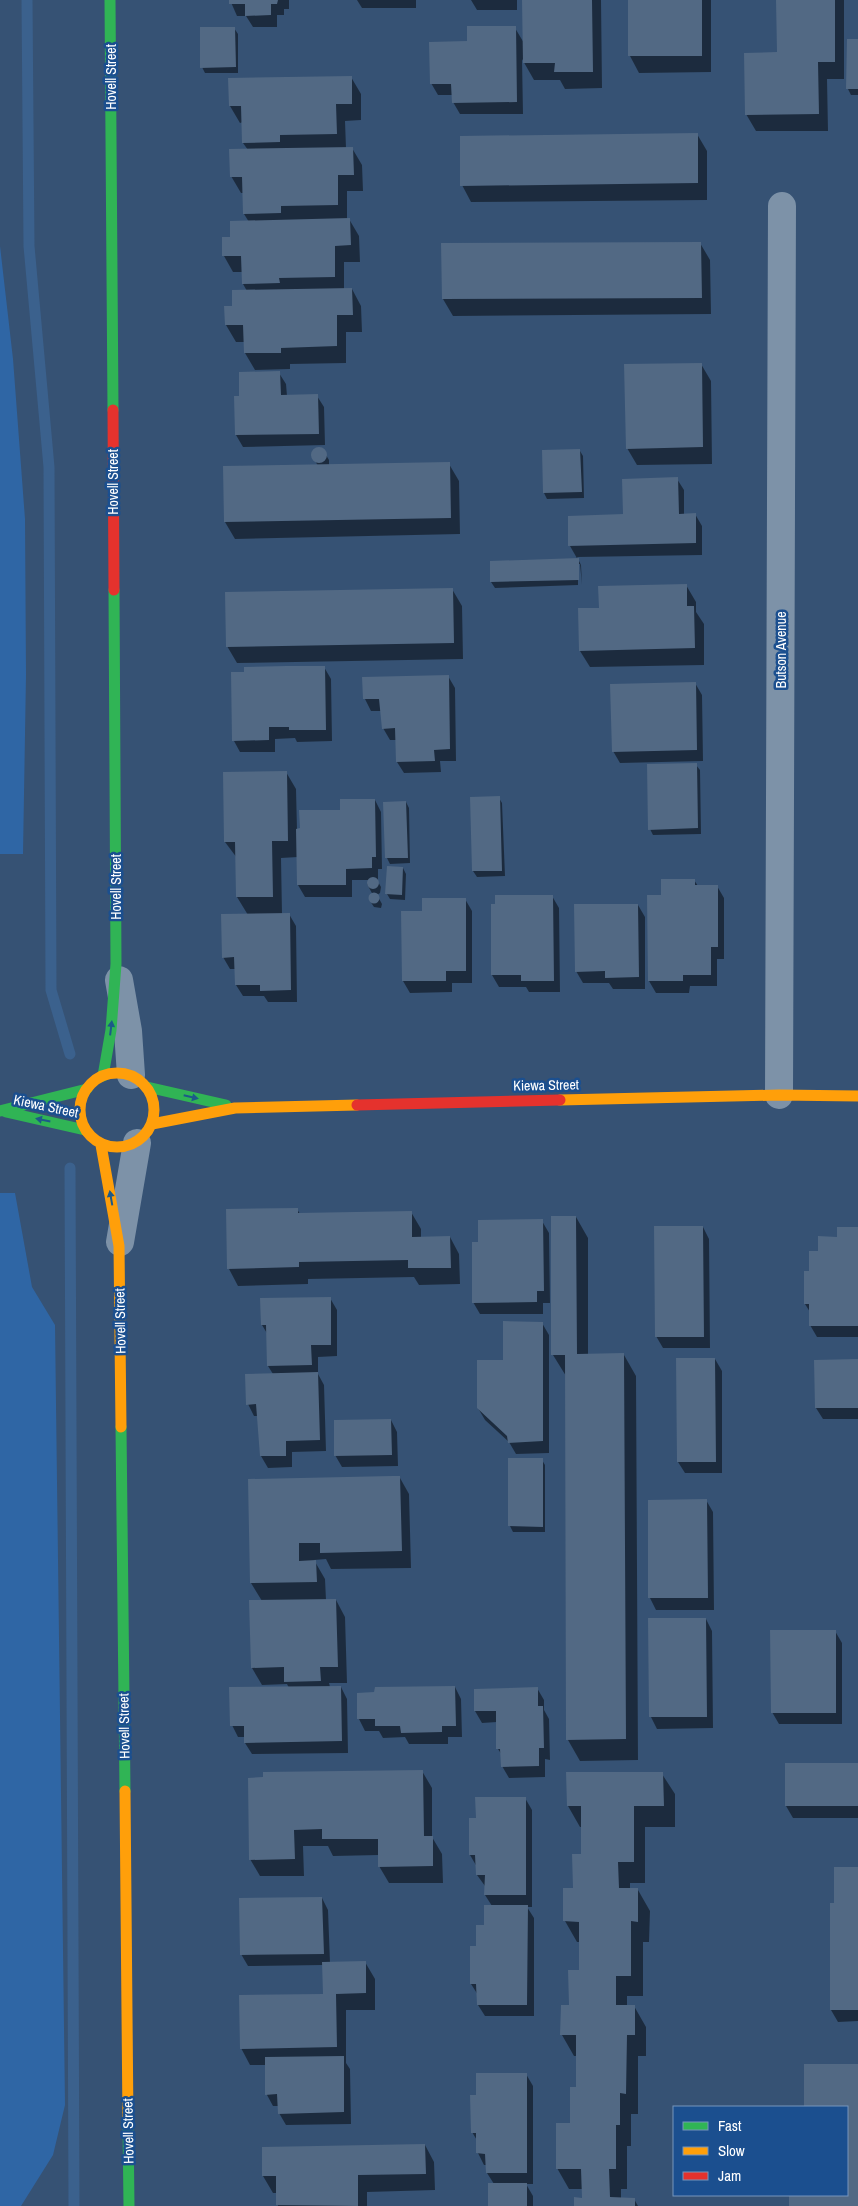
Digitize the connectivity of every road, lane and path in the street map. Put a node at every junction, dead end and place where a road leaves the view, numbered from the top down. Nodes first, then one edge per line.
1 (110, 0) edge
2 (782, 206) dead end
3 (116, 964) junction
4 (103, 1076) junction
5 (139, 1081) junction
6 (87, 1089) junction
7 (780, 1095) junction
8 (858, 1096) edge
9 (235, 1108) junction
10 (0, 1111) edge
11 (85, 1130) junction
12 (144, 1133) junction
13 (101, 1145) junction
14 (119, 1246) junction
15 (129, 2206) edge

1 - 3 street, Hovell Street
2 - 7 street, Butson Avenue
4 -> 3 street, Hovell Street
3 - 5 street, Hovell Street
4 - 5 street
4 - 6 street
5 -> 9 street, Kiewa Street
5 - 12 street
6 - 10 street, Kiewa Street
6 - 11 street
7 - 8 street, Kiewa Street
7 - 9 street, Kiewa Street
9 - 12 street, Kiewa Street
11 -> 10 street, Kiewa Street
11 - 13 street
12 - 13 street
12 - 14 street, Hovell Street
14 -> 13 street, Hovell Street
14 - 15 street, Hovell Street

